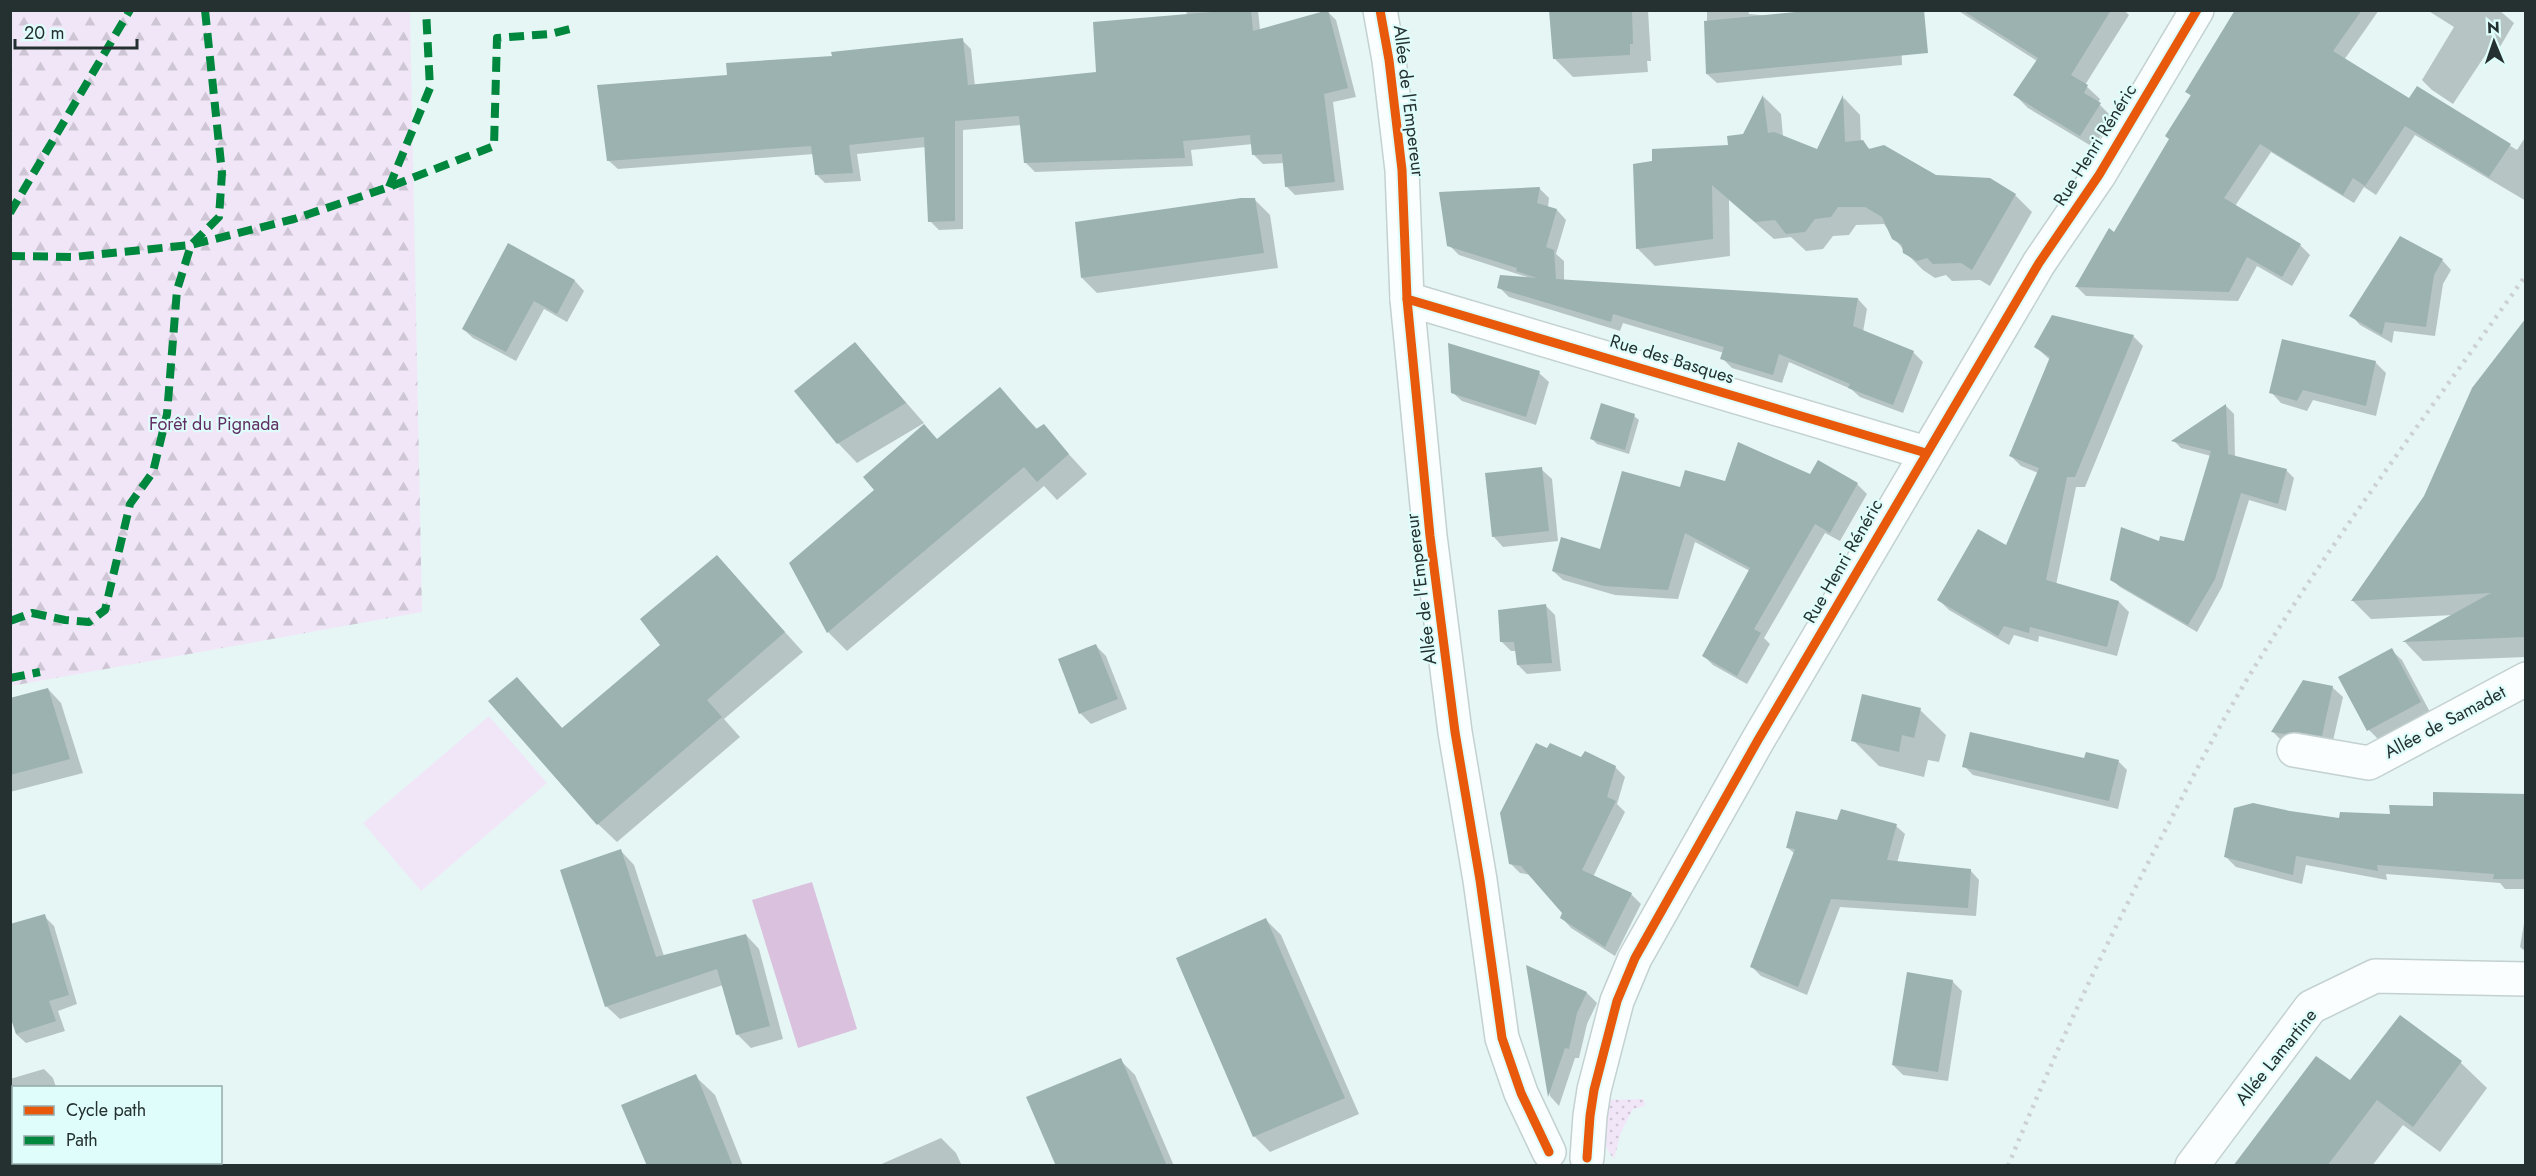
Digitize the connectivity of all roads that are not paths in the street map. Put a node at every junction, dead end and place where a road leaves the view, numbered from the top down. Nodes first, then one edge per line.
1 (1380, 10) edge
2 (2197, 10) edge
3 (1407, 298) junction
4 (1926, 453) junction
5 (2526, 679) edge
6 (2294, 750) dead end
7 (2526, 980) edge
8 (1537, 1159) edge
9 (1592, 1162) edge
10 (2192, 1166) edge

1 - 3 street, Allée de l'Empereur
2 - 4 street, Rue Henri Rénéric
3 - 4 street, Rue des Basques
3 - 8 street, Allée de l'Empereur
4 - 9 street, Rue Henri Rénéric
5 - 6 street, Allée de Samadet
7 - 10 street, Allée Lamartine
8 - 9 street

